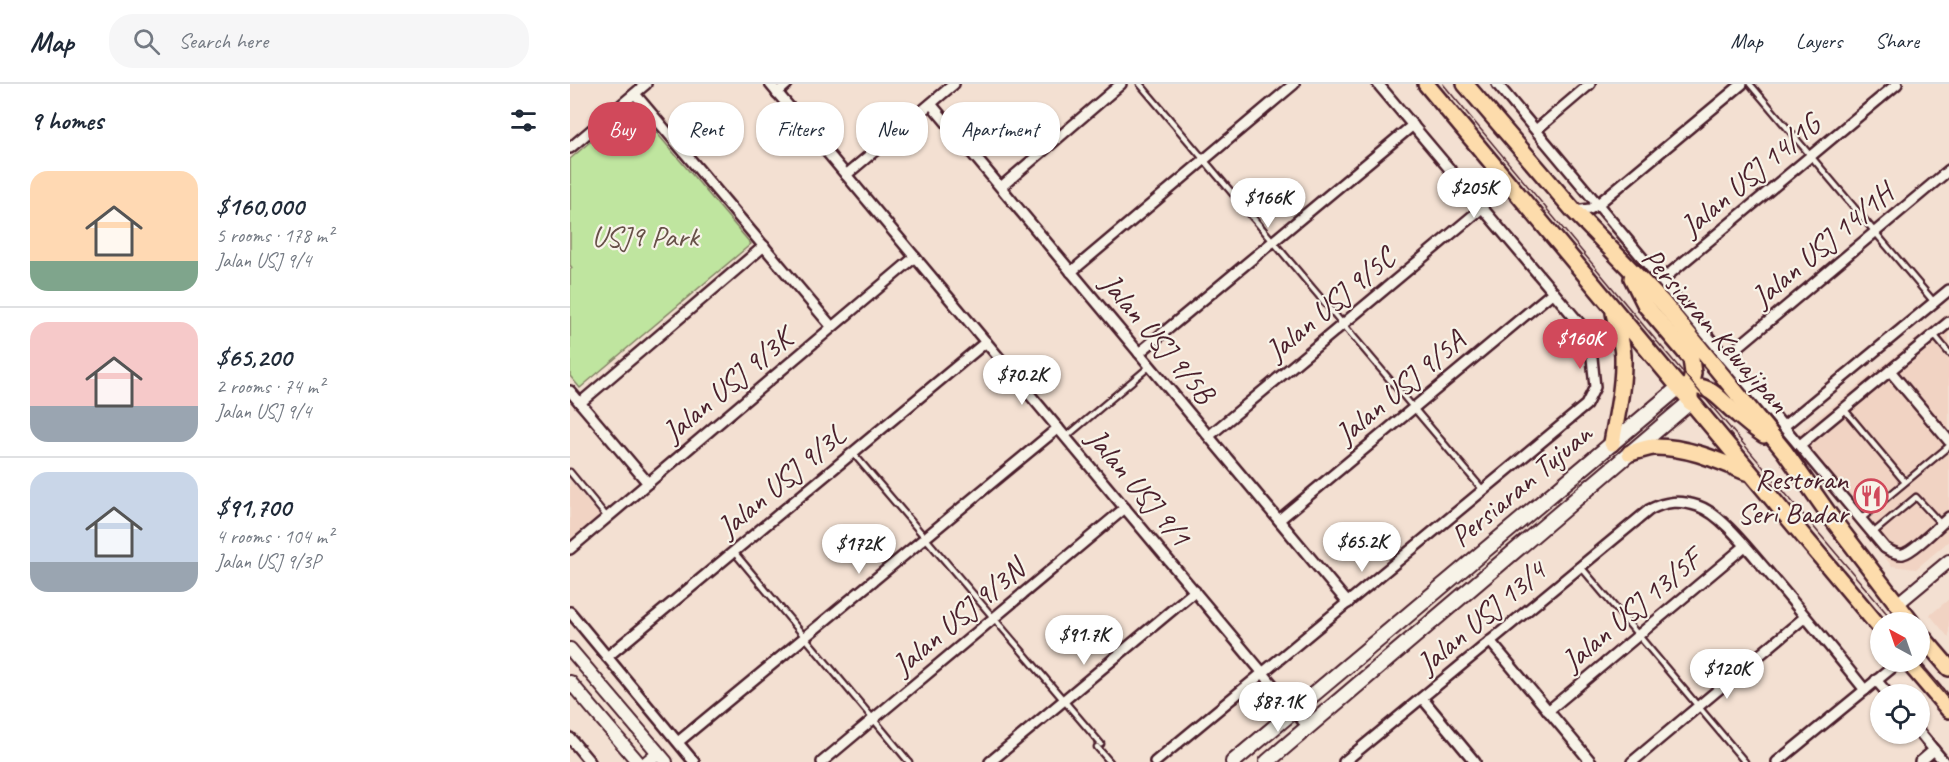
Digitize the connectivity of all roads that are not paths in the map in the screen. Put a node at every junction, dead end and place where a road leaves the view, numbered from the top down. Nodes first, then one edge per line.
1 (646, 84) edge
2 (770, 84) edge
3 (787, 84) edge
4 (1121, 84) edge
5 (1140, 84) edge
6 (1294, 84) edge
7 (1378, 84) edge
8 (1426, 84) edge
9 (1465, 84) edge
10 (1497, 84) edge
11 (1590, 84) edge
12 (1742, 84) edge
13 (1750, 84) edge
14 (1897, 84) edge
15 (948, 86) edge
16 (777, 93) junction
17 (635, 94) junction
18 (931, 104) junction
19 (1413, 125) junction
20 (1536, 130) junction
21 (570, 148) edge
22 (1811, 156) junction
23 (1204, 160) junction
24 (1949, 170) edge
25 (846, 175) junction
26 (1001, 187) junction
27 (1598, 204) junction
28 (1482, 208) junction
29 (1574, 211) junction
30 (1875, 232) junction
31 (1273, 242) junction
32 (764, 246) junction
33 (915, 257) junction
34 (1627, 267) junction
35 (1071, 272) junction
36 (1662, 280) junction
37 (1949, 290) edge
38 (1553, 292) junction
39 (1934, 302) junction
40 (1613, 310) junction
41 (1949, 322) edge
42 (1343, 324) junction
43 (832, 327) junction
44 (1934, 335) junction
45 (986, 342) junction
46 (1139, 353) junction
47 (1949, 353) edge
48 (1726, 357) junction
49 (1150, 366) junction
50 (1890, 371) junction
51 (1684, 387) junction
52 (570, 392) edge
53 (1690, 402) junction
54 (580, 403) junction
55 (1413, 408) junction
56 (1844, 409) junction
57 (1784, 426) junction
58 (1058, 428) junction
59 (1209, 436) junction
60 (1066, 437) junction
61 (1949, 441) edge
62 (1612, 443) junction
63 (1800, 445) junction
64 (1949, 446) edge
65 (1785, 452) junction
66 (853, 453) junction
67 (1630, 453) junction
68 (570, 472) edge
69 (1749, 473) junction
70 (1905, 482) junction
71 (648, 483) junction
72 (1483, 491) junction
73 (1125, 508) junction
74 (607, 517) junction
75 (1949, 517) edge
76 (1861, 519) junction
77 (1279, 520) junction
78 (1941, 525) junction
79 (1873, 533) junction
80 (926, 537) junction
81 (572, 543) edge
82 (1745, 546) junction
83 (734, 552) junction
84 (1949, 561) edge
85 (1581, 567) junction
86 (1195, 591) junction
87 (1348, 603) junction
88 (1896, 605) junction
89 (570, 612) edge
90 (1902, 612) edge
91 (1805, 617) junction
92 (1870, 617) edge
93 (994, 618) junction
94 (1638, 635) junction
95 (805, 637) junction
96 (1490, 641) junction
97 (1930, 645) edge
98 (570, 649) edge
99 (607, 657) junction
100 (1949, 668) edge
101 (1886, 672) edge
102 (1917, 672) edge
103 (1263, 673) junction
104 (1876, 680) junction
105 (570, 682) edge
106 (1879, 684) edge
107 (1865, 690) junction
108 (1422, 698) junction
109 (1064, 701) junction
110 (1698, 706) junction
111 (1294, 710) junction
112 (1949, 710) edge
113 (1548, 711) junction
114 (873, 719) junction
115 (1308, 727) junction
116 (570, 738) edge
117 (678, 742) junction
118 (1929, 744) edge
119 (1934, 750) junction
120 (662, 757) edge
121 (590, 762) edge
122 (638, 762) edge
123 (647, 762) edge
124 (694, 762) edge
125 (822, 762) edge
126 (909, 762) edge
127 (990, 762) edge
128 (1110, 762) edge
129 (1155, 762) edge
130 (1233, 762) edge
131 (1268, 762) edge
132 (1344, 762) edge
133 (1475, 762) edge
134 (1591, 762) edge
135 (1632, 762) edge
136 (1745, 762) edge
137 (1777, 762) edge
138 (1920, 762) edge
139 (1944, 762) edge

1 - 17 street
2 - 16 street, Jalan USJ 9/1
3 - 16 street
4 - 26 street
5 - 23 lane
6 - 23 street
7 - 19 street
8 - 40 main road
9 - 29 main road, Persiaran Kewajipan
10 - 20 street
11 - 20 street
12 - 27 street
13 - 22 lane
14 - 22 street, Jalan USJ 14/1G
15 - 18 street
16 - 25 street, Jalan USJ 9/1
17 - 21 street
17 - 32 street
18 - 25 street
18 - 26 street, Jalan USJ 9/5B
19 - 28 street
19 - 31 street
20 - 27 street
22 - 30 lane
22 - 36 street, Jalan USJ 14/1G
23 - 31 lane
23 - 35 street
24 - 30 street, Jalan USJ 14/1H
25 - 33 street, Jalan USJ 9/1
26 - 35 street, Jalan USJ 9/5B
27 - 29 street
27 - 36 street
28 - 38 street
28 - 42 street, Jalan USJ 9/5C
29 - 34 main road, Persiaran Kewajipan
30 - 39 lane
30 - 48 street, Jalan USJ 14/1H
31 - 42 lane
31 - 46 street
32 - 43 street
32 - 54 street
33 - 43 street, Jalan USJ 9/3K
33 - 45 street, Jalan USJ 9/1
34 - 51 main road
34 - 65 main road, Persiaran Kewajipan
35 - 46 street, Jalan USJ 9/5B
36 - 48 street
37 - 39 street
38 - 55 street, Jalan USJ 9/5A
38 - 72 street
39 - 57 street
40 - 51 main road
40 - 62 main road
41 - 44 street
42 - 55 lane
42 - 59 street, Jalan USJ 9/5C
43 - 71 street, Jalan USJ 9/3K
44 - 47 lane
44 - 50 street
45 - 58 street, Jalan USJ 9/1
45 - 66 street, Jalan USJ 9/3L
46 - 49 street, Jalan USJ 9/5B
48 - 57 street
49 - 59 street, Jalan USJ 9/5B
49 - 60 lane
50 - 56 street
50 - 61 street
51 - 53 main road
51 - 62 main road, Persiaran Tujuan
51 - 65 main road
52 - 54 street
53 - 67 main road, Persiaran Tujuan
53 - 69 main road
54 - 71 street
55 - 72 lane
55 - 77 street, Jalan USJ 9/5A
56 - 63 street
56 - 70 lane
57 - 63 street
58 - 60 street, Jalan USJ 9/1
58 - 80 street
59 - 77 street, Jalan USJ 9/5B
60 - 73 street, Jalan USJ 9/1
62 - 111 main road, Persiaran Tujuan
63 - 76 street
64 - 70 lane
65 - 88 main road, Persiaran Kewajipan
66 - 80 lane
66 - 83 street, Jalan USJ 9/3L
67 - 69 main road
67 - 115 main road, Persiaran Tujuan
68 - 74 lane
69 - 92 main road
70 - 76 lane
71 - 74 street, Jalan USJ 9/3K
72 - 87 street
73 - 86 street, Jalan USJ 9/1
73 - 93 street, Jalan USJ 9/3N
74 - 81 street, Jalan USJ 9/3K
75 - 78 street
76 - 79 street
77 - 87 street, Jalan USJ 9/5B
78 - 79 street
78 - 79 lane
80 - 93 lane
80 - 95 street
82 - 85 street, Jalan USJ 13/4
82 - 91 street
82 - 94 street, Jalan USJ 13/5F
83 - 95 lane
83 - 99 street, Jalan USJ 9/3L
84 - 88 street
85 - 94 lane
85 - 96 street, Jalan USJ 13/4
86 - 103 street, Jalan USJ 9/1
86 - 109 street
87 - 103 street
88 - 90 main road, Persiaran Kewajipan
89 - 99 street
91 - 107 street
91 - 110 street
93 - 109 lane
93 - 114 street, Jalan USJ 9/3N
94 - 110 lane
94 - 113 street, Jalan USJ 13/5F
95 - 114 lane
95 - 117 street
96 - 108 street, Jalan USJ 13/4
96 - 113 street
97 - 100 main road
98 - 120 street
99 - 117 street
101 - 104 street
102 - 112 main road
103 - 111 street, Jalan USJ 9/1
103 - 129 street
104 - 106 street
104 - 107 street
105 - 122 street
107 - 137 street
108 - 132 street, Jalan USJ 13/4
108 - 133 street
109 - 127 street
109 - 128 lane
110 - 135 street
110 - 136 lane
111 - 115 street, Jalan USJ 9/1
111 - 130 main road, Persiaran Tujuan
113 - 134 street
114 - 125 street, Jalan USJ 9/3N
114 - 126 lane
115 - 131 main road, Persiaran Tujuan
116 - 121 street
117 - 124 street
118 - 119 street
119 - 138 street
119 - 139 street
120 - 123 street

